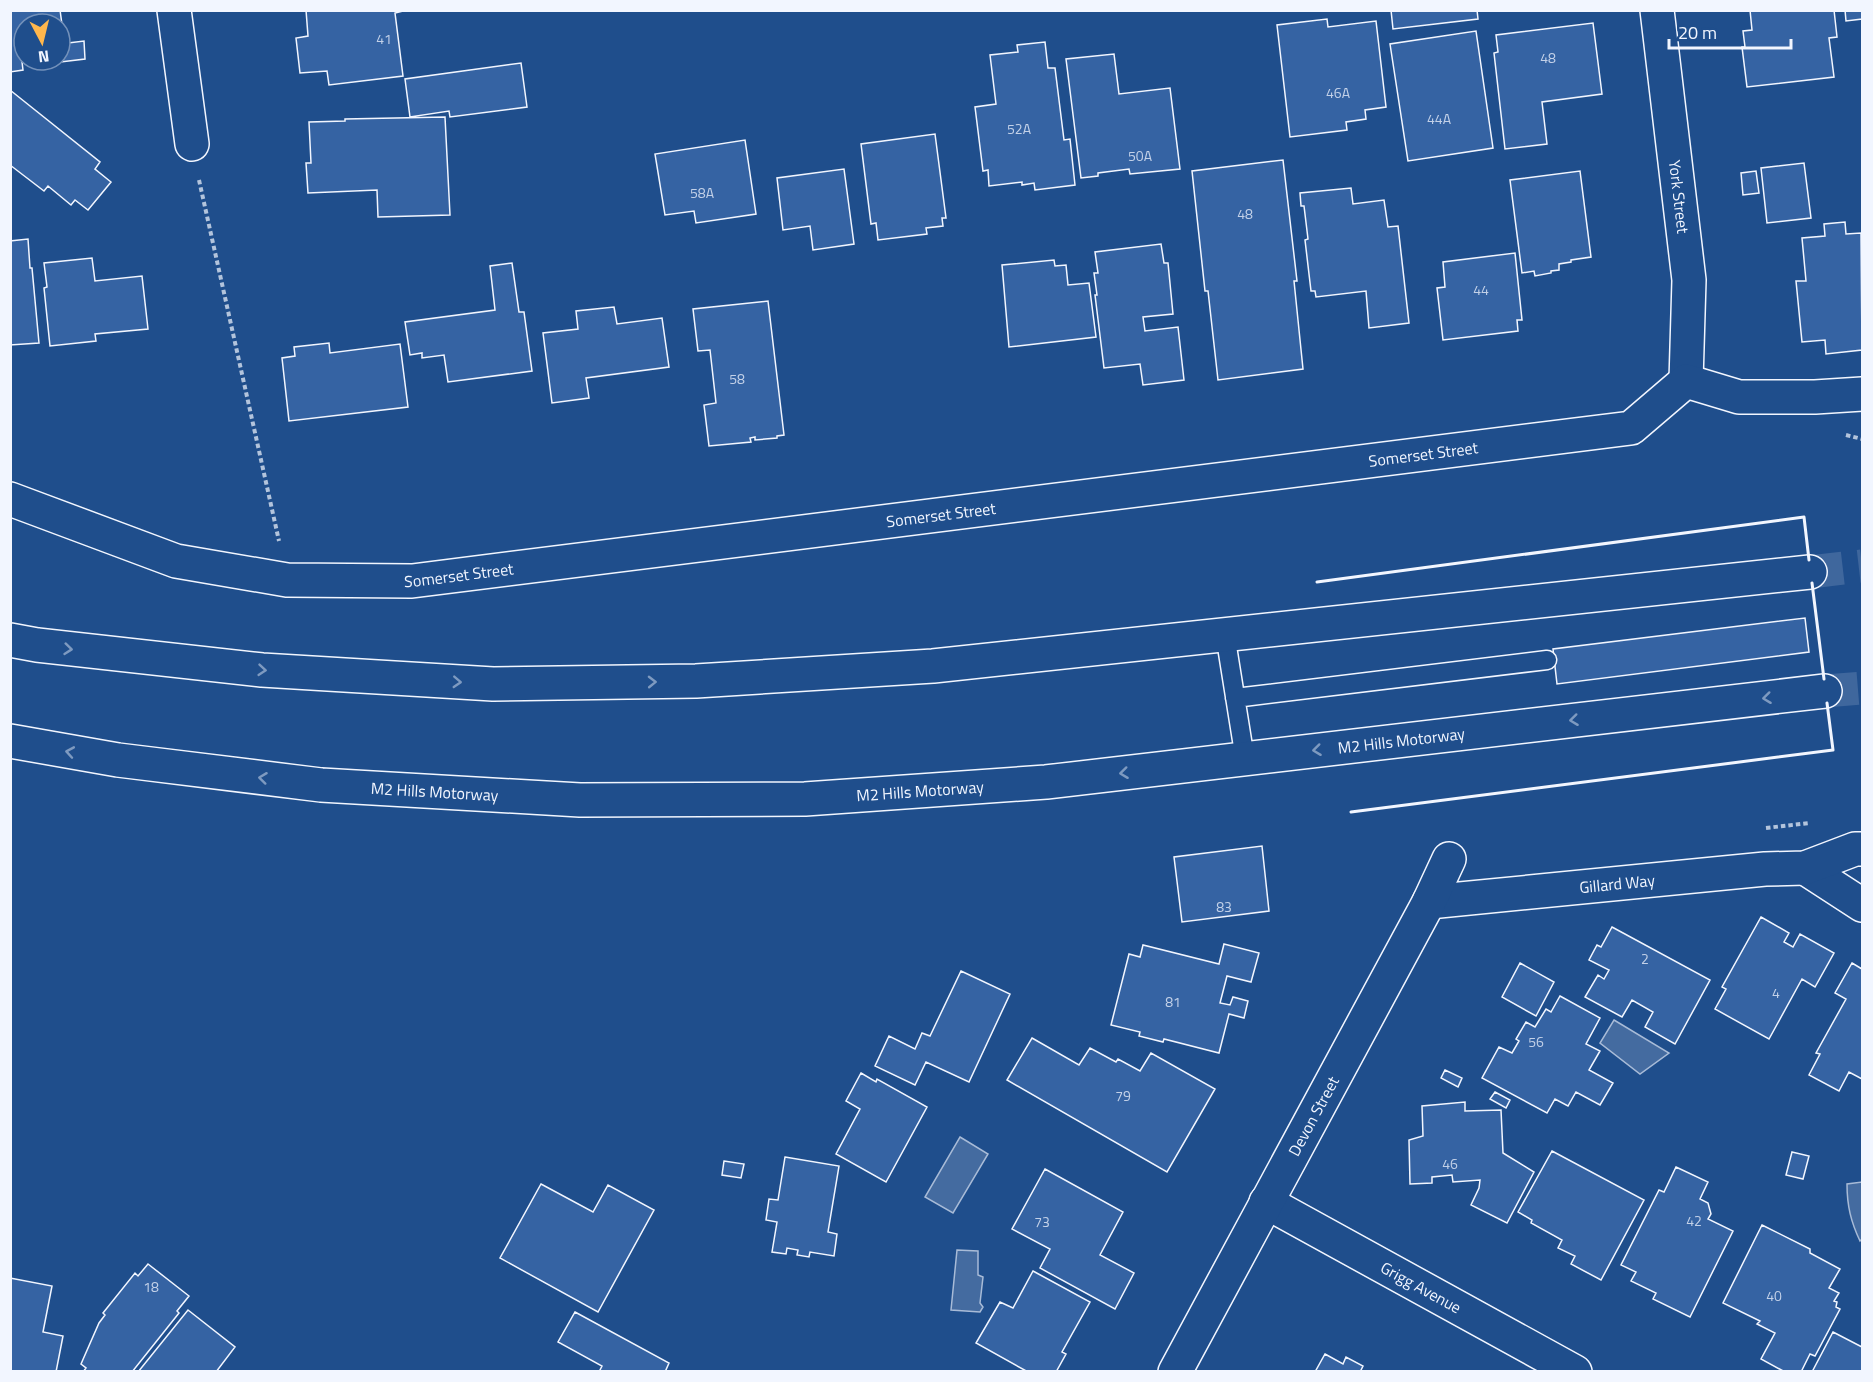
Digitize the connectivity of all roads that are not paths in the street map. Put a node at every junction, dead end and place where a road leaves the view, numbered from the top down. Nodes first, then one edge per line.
1 (174, 10) edge
2 (1657, 10) edge
3 (192, 144) road end
4 (1686, 381) junction
5 (1863, 394) edge
6 (10, 500) edge
7 (1810, 572) tunnel mouth
8 (1225, 634) junction
9 (10, 640) edge
10 (1547, 660) dead end
11 (1826, 691) tunnel mouth
12 (1235, 698) junction
13 (10, 741) edge
14 (1245, 759) junction
15 (1863, 849) edge
16 (1449, 859) dead end
17 (1804, 868) junction
18 (1429, 902) junction
19 (1863, 905) edge
20 (1266, 1202) junction
21 (1175, 1371) edge
22 (1575, 1371) edge

1 - 3 main road
2 - 4 main road, York Street
4 - 5 main road
4 - 6 main road, Somerset Street
7 - 8 main road
9 -> 8 main road
8 - 12 lane
10 - 12 lane
11 -> 14 main road, M2 Hills Motorway
12 - 14 lane
14 -> 13 main road, M2 Hills Motorway
15 - 17 main road, Gillard Way
16 - 18 main road, Devon Street
17 - 18 main road, Gillard Way
17 - 19 main road
18 - 20 main road, Devon Street
20 - 21 main road, Devon Street
20 - 22 main road, Grigg Avenue

